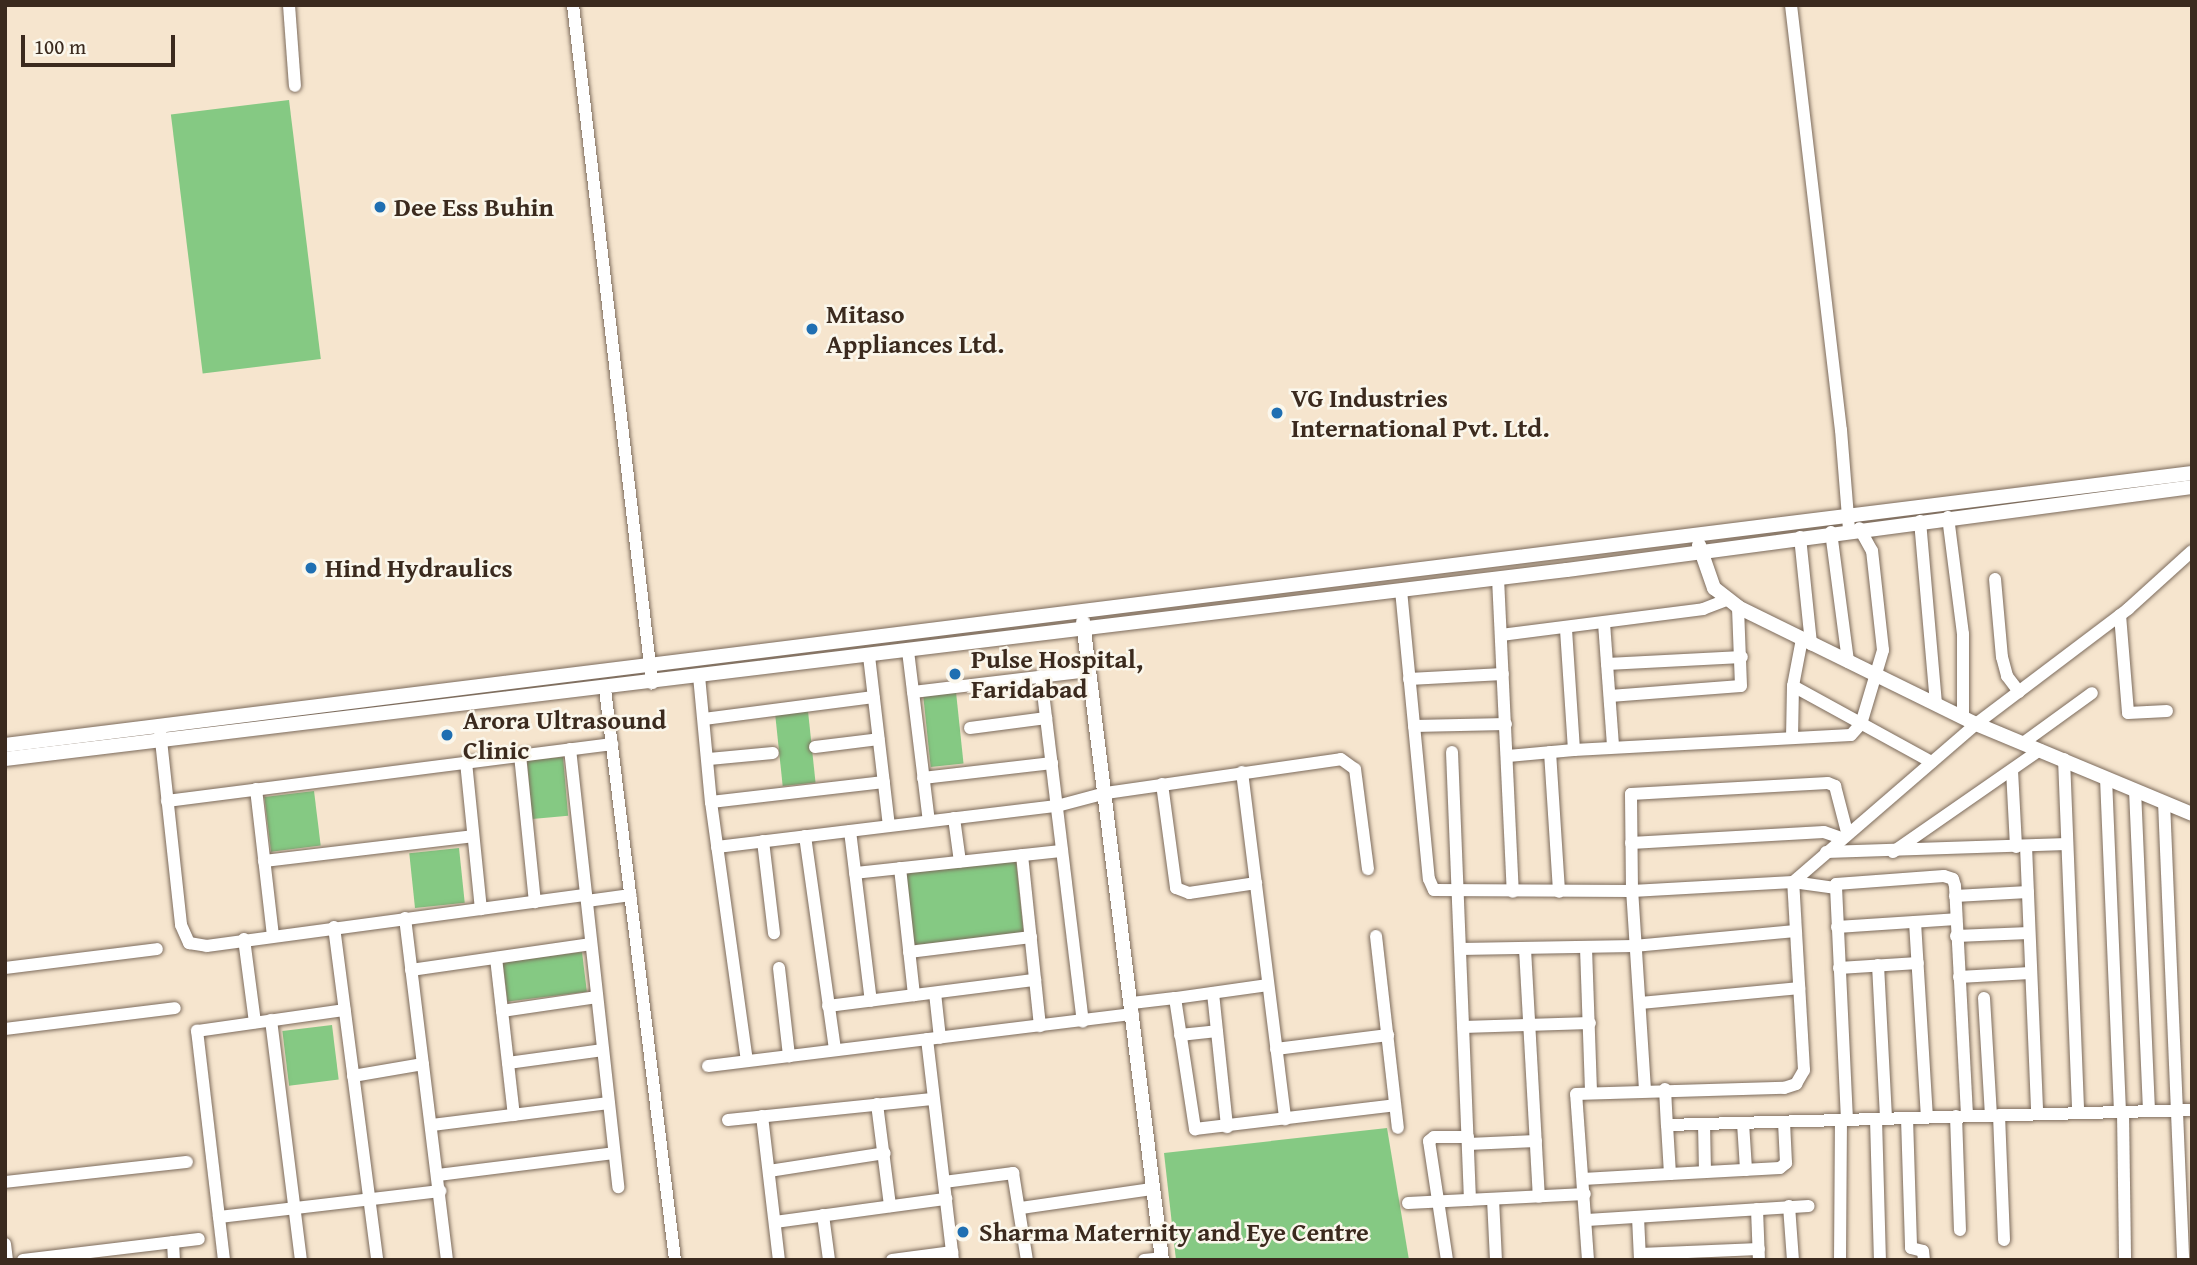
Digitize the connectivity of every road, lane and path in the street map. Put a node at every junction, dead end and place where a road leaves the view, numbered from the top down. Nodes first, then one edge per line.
1 (289, 5) edge
2 (573, 5) edge
3 (1791, 5) edge
4 (295, 86) dead end
5 (2192, 473) edge
6 (2192, 487) edge
7 (1948, 517) junction
8 (1920, 521) junction
9 (1852, 525) junction
10 (1831, 532) junction
11 (1698, 533) junction
12 (1800, 537) junction
13 (2192, 551) edge
14 (1700, 553) junction
15 (1498, 578) junction
16 (1995, 579) dead end
17 (1401, 590) junction
18 (1733, 604) junction
19 (1082, 611) junction
20 (2120, 615) junction
21 (1604, 623) junction
22 (1566, 628) junction
23 (1084, 629) junction
24 (1502, 635) junction
25 (1806, 642) junction
26 (908, 651) junction
27 (869, 656) junction
28 (1742, 657) junction
29 (1848, 662) junction
30 (1607, 664) junction
31 (658, 665) junction
32 (1089, 671) junction
33 (1503, 674) junction
34 (699, 676) junction
35 (1041, 676) junction
36 (1878, 676) junction
37 (1409, 679) junction
38 (660, 682) junction
39 (1793, 686) junction
40 (605, 689) junction
41 (913, 691) junction
42 (2019, 692) junction
43 (2092, 693) dead end
44 (1610, 696) junction
45 (874, 697) junction
46 (1936, 704) junction
47 (2168, 711) dead end
48 (1046, 718) junction
49 (704, 719) junction
50 (1970, 721) junction
51 (1506, 724) junction
52 (1861, 724) junction
53 (159, 725) junction
54 (1414, 726) junction
55 (970, 728) dead end
56 (1792, 738) junction
57 (879, 739) junction
58 (161, 742) junction
59 (2023, 743) junction
60 (612, 744) junction
61 (5, 745) edge
62 (815, 747) dead end
63 (1613, 747) junction
64 (570, 749) junction
65 (1574, 750) junction
66 (2040, 750) junction
67 (1452, 752) dead end
68 (1550, 752) junction
69 (773, 753) dead end
70 (520, 755) junction
71 (1508, 756) junction
72 (5, 760) edge
73 (709, 760) junction
74 (2064, 760) junction
75 (466, 762) junction
76 (1931, 762) junction
77 (1052, 763) junction
78 (2012, 770) junction
79 (1242, 772) junction
80 (923, 778) junction
81 (2106, 778) junction
82 (884, 782) junction
83 (1162, 784) junction
84 (256, 789) junction
85 (2135, 790) junction
86 (1106, 793) junction
87 (167, 801) junction
88 (711, 802) junction
89 (2164, 802) junction
90 (1057, 806) junction
91 (2192, 814) edge
92 (954, 818) junction
93 (929, 821) junction
94 (889, 826) junction
95 (850, 831) junction
96 (1844, 835) junction
97 (473, 836) junction
98 (805, 836) junction
99 (763, 841) junction
100 (1631, 843) junction
101 (2067, 845) junction
102 (717, 847) junction
103 (2021, 847) junction
104 (1062, 851) junction
105 (1826, 852) junction
106 (1893, 852) junction
107 (1022, 855) junction
108 (264, 861) junction
109 (960, 862) junction
110 (900, 869) junction
111 (1368, 869) dead end
112 (855, 873) junction
113 (1256, 883) junction
114 (1793, 883) junction
115 (1835, 888) junction
116 (1632, 891) junction
117 (1513, 892) junction
118 (1559, 892) junction
119 (2028, 892) junction
120 (1458, 893) junction
121 (631, 895) junction
122 (1955, 896) junction
123 (586, 898) junction
124 (535, 902) junction
125 (481, 909) junction
126 (405, 918) junction
127 (1956, 919) junction
128 (1915, 922) junction
129 (334, 927) junction
130 (1837, 927) junction
131 (1795, 931) junction
132 (774, 933) dead end
133 (2029, 933) junction
134 (273, 935) junction
135 (1376, 936) dead end
136 (1956, 936) junction
137 (1031, 937) junction
138 (244, 939) junction
139 (591, 944) junction
140 (1634, 946) junction
141 (1586, 948) junction
142 (157, 949) dead end
143 (1460, 949) junction
144 (1525, 949) junction
145 (909, 952) junction
146 (496, 958) junction
147 (1918, 963) junction
148 (1878, 965) junction
149 (5, 968) edge
150 (779, 968) dead end
151 (1839, 968) junction
152 (411, 970) junction
153 (2030, 974) junction
154 (1959, 977) junction
155 (1035, 980) junction
156 (1268, 985) junction
157 (1799, 988) junction
158 (935, 993) junction
159 (1213, 993) junction
160 (914, 995) junction
161 (597, 998) junction
162 (1175, 998) junction
163 (1984, 998) dead end
164 (871, 1000) junction
165 (1640, 1003) junction
166 (828, 1006) junction
167 (175, 1008) dead end
168 (1133, 1009) junction
169 (345, 1010) junction
170 (502, 1011) junction
171 (271, 1020) junction
172 (1083, 1021) junction
173 (255, 1022) junction
174 (1590, 1023) junction
175 (1529, 1024) junction
176 (1040, 1026) junction
177 (1463, 1027) junction
178 (5, 1029) edge
179 (1217, 1031) junction
180 (1180, 1035) junction
181 (1388, 1035) junction
182 (934, 1039) junction
183 (1276, 1049) junction
184 (603, 1050) junction
185 (835, 1050) junction
186 (789, 1056) junction
187 (747, 1061) junction
188 (508, 1063) junction
189 (423, 1065) junction
190 (708, 1066) dead end
191 (353, 1076) junction
192 (1665, 1089) junction
193 (1645, 1090) junction
194 (1591, 1091) junction
195 (932, 1099) junction
196 (609, 1103) junction
197 (877, 1104) junction
198 (1395, 1105) junction
199 (2192, 1110) edge
200 (2148, 1111) junction
201 (2175, 1111) junction
202 (2121, 1112) junction
203 (2078, 1113) junction
204 (2037, 1114) junction
205 (514, 1115) junction
206 (1995, 1115) junction
207 (762, 1116) junction
208 (1962, 1116) junction
209 (1927, 1117) junction
210 (1907, 1118) junction
211 (1285, 1119) junction
212 (1881, 1119) junction
213 (728, 1120) dead end
214 (1844, 1120) junction
215 (1784, 1122) junction
216 (1743, 1123) junction
217 (1704, 1124) junction
218 (432, 1125) junction
219 (1667, 1125) junction
220 (1227, 1127) junction
221 (1398, 1128) dead end
222 (1468, 1140) junction
223 (1536, 1141) junction
224 (614, 1153) junction
225 (885, 1153) junction
226 (187, 1162) dead end
227 (1746, 1170) junction
228 (769, 1171) junction
229 (1705, 1172) junction
230 (1670, 1174) junction
231 (438, 1175) junction
232 (1583, 1178) junction
233 (5, 1182) edge
234 (944, 1182) junction
235 (618, 1187) dead end
236 (1152, 1189) junction
237 (440, 1191) junction
238 (1585, 1195) junction
239 (1539, 1197) junction
240 (369, 1199) junction
241 (946, 1199) junction
242 (1493, 1199) junction
243 (1470, 1200) junction
244 (1441, 1201) junction
245 (1408, 1203) dead end
246 (890, 1206) junction
247 (1789, 1206) junction
248 (1809, 1206) dead end
249 (295, 1208) junction
250 (1021, 1208) junction
251 (1756, 1209) junction
252 (823, 1215) junction
253 (219, 1217) junction
254 (1638, 1217) junction
255 (1587, 1220) junction
256 (775, 1222) junction
257 (1959, 1230) dead end
258 (2188, 1235) edge
259 (199, 1239) dead end
260 (2004, 1240) dead end
261 (173, 1242) junction
262 (5, 1244) edge
263 (1759, 1254) edge
264 (953, 1256) edge
265 (1680, 1256) edge
266 (1640, 1257) edge
267 (898, 1259) edge
268 (1162, 1259) edge
269 (7, 1260) edge
270 (23, 1260) edge
271 (174, 1260) edge
272 (224, 1260) edge
273 (301, 1260) edge
274 (377, 1260) edge
275 (447, 1260) edge
276 (676, 1260) edge
277 (779, 1260) edge
278 (829, 1260) edge
279 (1027, 1260) edge
280 (1144, 1260) edge
281 (1447, 1260) edge
282 (1496, 1260) edge
283 (1588, 1260) edge
284 (1793, 1260) edge
285 (1840, 1260) edge
286 (1881, 1260) edge
287 (1924, 1260) edge
288 (2125, 1260) edge
289 (2183, 1260) edge

1 - 4 street
2 - 31 street
3 - 9 street
5 - 9 street
6 - 7 street
7 - 8 street
7 - 50 street
8 - 9 street
8 - 46 street
9 - 10 street
9 - 11 street
9 - 36 street
10 - 12 street
10 - 29 street
11 - 14 street
11 - 19 street
12 - 14 street
12 - 25 street
13 - 20 street
14 - 15 street
14 - 18 street
15 - 17 street
15 - 24 street
16 - 42 street
17 - 23 street
17 - 37 street
18 - 21 street
18 - 25 street
18 - 28 street
19 - 23 street
19 - 31 street
20 - 42 street
20 - 47 street
21 - 22 street
21 - 30 street
22 - 24 street
22 - 65 street
23 - 26 street
23 - 32 street
24 - 33 street
25 - 29 street
25 - 39 street
26 - 27 street
26 - 41 street
27 - 34 street
27 - 45 street
28 - 30 street
28 - 44 street
29 - 36 street
30 - 44 street
31 - 38 street
31 - 53 street
32 - 35 street
32 - 86 street
33 - 37 street
33 - 51 street
34 - 38 street
34 - 49 street
35 - 41 street
35 - 48 street
36 - 46 street
36 - 52 street
37 - 54 street
38 - 40 street
39 - 52 street
39 - 56 street
40 - 58 street
40 - 60 street
41 - 80 street
42 - 50 street
43 - 59 street
44 - 63 street
45 - 49 street
45 - 57 street
46 - 50 street
48 - 55 street
48 - 77 street
49 - 73 street
50 - 59 street
50 - 76 street
51 - 54 street
51 - 71 street
52 - 56 street
52 - 76 street
53 - 58 street
53 - 61 street
54 - 120 street
56 - 63 street
57 - 62 street
57 - 82 street
58 - 72 street
58 - 87 street
59 - 66 street
60 - 64 street
60 - 121 street
63 - 65 street
64 - 70 street
64 - 123 street
65 - 68 street
66 - 74 street
66 - 78 street
67 - 120 street
68 - 71 street
68 - 118 street
69 - 73 street
70 - 75 street
70 - 124 street
71 - 117 street
73 - 88 street
74 - 81 street
74 - 101 street
75 - 84 street
75 - 97 street
76 - 96 street
77 - 80 street
77 - 90 street
78 - 103 street
78 - 106 street
79 - 83 street
79 - 111 street
79 - 113 street
80 - 93 street
81 - 85 street
81 - 202 street
82 - 88 street
82 - 94 street
83 - 86 street
83 - 113 street
84 - 87 street
84 - 108 street
85 - 89 street
85 - 200 street
86 - 90 street
86 - 168 street
87 - 138 street
88 - 102 street
89 - 91 street
89 - 201 street
90 - 92 street
90 - 104 street
92 - 93 street
92 - 109 street
93 - 94 street
94 - 95 street
95 - 98 street
95 - 112 street
96 - 100 street
96 - 100 street
96 - 105 street
97 - 108 street
97 - 125 street
98 - 99 street
98 - 166 street
99 - 102 street
99 - 132 street
100 - 116 street
101 - 103 street
101 - 203 street
102 - 187 street
103 - 106 street
103 - 119 street
104 - 107 street
104 - 172 street
105 - 106 street
105 - 114 street
107 - 109 street
107 - 137 street
108 - 134 street
109 - 110 street
110 - 112 street
110 - 145 street
112 - 164 street
113 - 156 street
114 - 115 street
114 - 116 street
114 - 131 street
115 - 122 street
115 - 130 street
116 - 118 street
116 - 140 street
117 - 118 street
117 - 120 street
119 - 122 street
119 - 133 street
120 - 143 street
121 - 123 street
121 - 276 street
122 - 127 street
123 - 124 street
123 - 139 street
124 - 125 street
125 - 126 street
126 - 129 street
126 - 152 street
127 - 128 street
127 - 136 street
128 - 130 street
128 - 147 street
129 - 134 street
129 - 169 street
130 - 151 street
131 - 140 street
131 - 157 street
133 - 136 street
133 - 153 street
134 - 138 street
135 - 181 street
136 - 154 street
137 - 145 street
137 - 155 street
138 - 173 street
139 - 146 street
139 - 161 street
140 - 141 street
140 - 165 street
141 - 144 street
141 - 174 street
142 - 149 street
143 - 144 street
143 - 177 street
144 - 175 street
145 - 160 street
146 - 152 street
146 - 170 street
147 - 148 street
147 - 209 street
148 - 151 street
148 - 212 street
150 - 186 street
151 - 214 street
152 - 189 street
153 - 154 street
153 - 204 street
154 - 208 street
155 - 158 street
155 - 176 street
156 - 159 street
156 - 183 street
157 - 165 street
157 - 192 street
158 - 160 street
158 - 182 street
159 - 162 street
159 - 179 street
160 - 164 street
161 - 170 street
161 - 184 street
162 - 168 street
162 - 180 street
163 - 206 street
164 - 166 street
165 - 193 street
166 - 185 street
167 - 178 street
168 - 172 street
168 - 236 street
169 - 171 street
169 - 191 street
170 - 188 street
171 - 173 street
171 - 249 street
172 - 176 street
173 - 253 street
174 - 175 street
174 - 194 street
175 - 177 street
175 - 223 street
176 - 182 street
177 - 222 street
179 - 180 street
179 - 220 street
180 - 220 street
181 - 183 street
181 - 198 street
182 - 185 street
182 - 195 street
183 - 211 street
184 - 188 street
184 - 196 street
185 - 186 street
186 - 187 street
187 - 190 street
188 - 205 street
189 - 191 street
189 - 218 street
191 - 240 street
192 - 193 street
192 - 219 street
193 - 194 street
194 - 232 street
195 - 197 street
195 - 234 street
196 - 205 street
196 - 224 street
197 - 207 street
197 - 225 street
198 - 211 street
198 - 221 street
199 - 201 street
200 - 201 street
200 - 202 street
201 - 258 street
202 - 203 street
202 - 288 street
203 - 204 street
204 - 206 street
205 - 218 street
206 - 208 street
206 - 260 street
207 - 213 street
207 - 228 street
208 - 209 street
208 - 257 street
209 - 210 street
210 - 212 street
210 - 287 street
211 - 220 street
212 - 214 street
212 - 286 street
214 - 215 street
214 - 285 street
215 - 216 street
215 - 227 street
216 - 217 street
216 - 227 street
217 - 219 street
217 - 229 street
218 - 231 street
219 - 230 street
222 - 223 street
222 - 243 street
222 - 244 street
223 - 239 street
224 - 231 street
224 - 235 street
225 - 228 street
225 - 246 street
226 - 233 street
227 - 229 street
228 - 256 street
229 - 230 street
230 - 232 street
231 - 237 street
232 - 238 street
234 - 241 street
234 - 250 street
236 - 250 street
236 - 268 street
237 - 240 street
237 - 275 street
238 - 239 street
238 - 255 street
239 - 242 street
240 - 249 street
240 - 274 street
241 - 246 street
241 - 264 street
242 - 243 street
242 - 282 street
243 - 244 street
244 - 245 street
244 - 281 street
246 - 252 street
247 - 248 street
247 - 251 street
247 - 284 street
249 - 253 street
249 - 273 street
250 - 279 street
251 - 254 street
251 - 263 street
252 - 256 street
252 - 278 street
253 - 272 street
254 - 255 street
254 - 266 street
255 - 283 street
256 - 277 street
258 - 289 street
259 - 261 street
261 - 270 street
261 - 271 street
262 - 269 street
263 - 265 street
264 - 267 street
265 - 266 street
268 - 280 street

